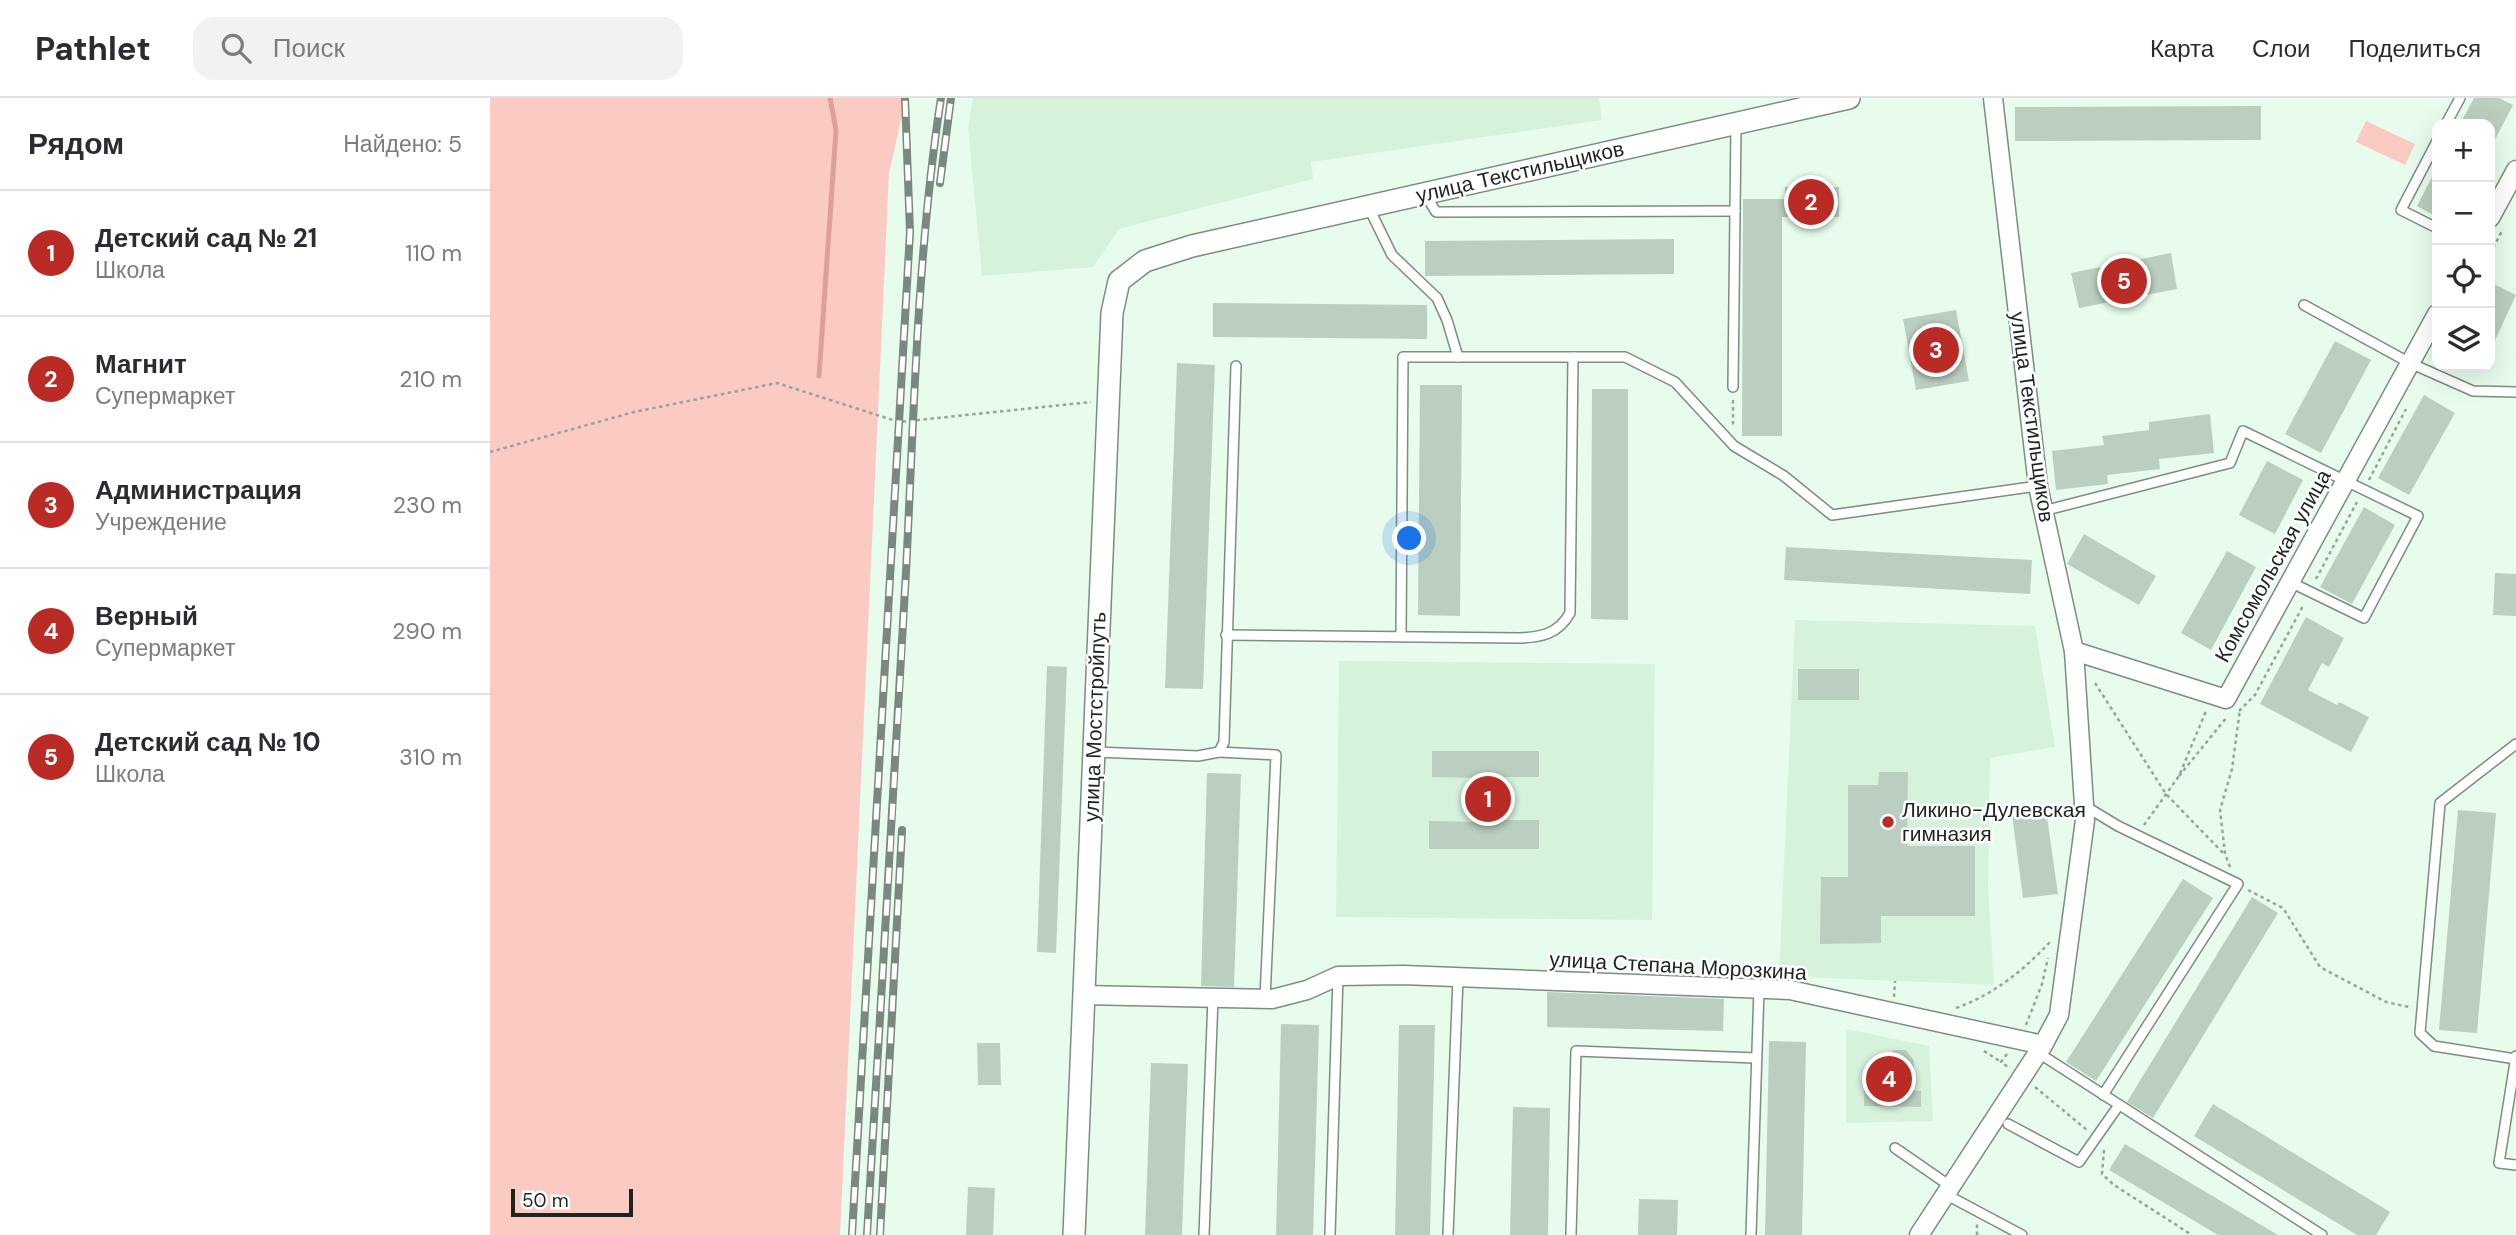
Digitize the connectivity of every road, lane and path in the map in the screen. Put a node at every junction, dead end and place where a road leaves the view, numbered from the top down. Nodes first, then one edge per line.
1 (1849, 98) edge
2 (1993, 98) edge
3 (2460, 98) edge
4 (2449, 119) edge
5 (1736, 123) junction
6 (2432, 151) edge
7 (2516, 170) edge
8 (1424, 194) junction
9 (1368, 206) junction
10 (2495, 209) edge
11 (1735, 211) junction
12 (2432, 225) edge
13 (1192, 246) joint
14 (2304, 305) dead end
15 (2432, 323) edge
16 (1458, 357) junction
17 (1573, 357) junction
18 (2410, 363) junction
19 (1236, 366) dead end
20 (1733, 387) joint
21 (2516, 392) edge
22 (1109, 400) junction
23 (2408, 406) dead end
24 (1734, 446) junction
25 (490, 453) edge
26 (2347, 479) junction
27 (2038, 486) junction
28 (2364, 488) junction
29 (2043, 511) junction
30 (2290, 582) junction
31 (2310, 592) junction
32 (1226, 635) junction
33 (1401, 637) junction
34 (2074, 651) junction
35 (2095, 684) dead end
36 (2220, 697) junction
37 (2241, 710) junction
38 (2516, 744) edge
39 (1094, 752) junction
40 (1219, 752) junction
41 (2179, 776) junction
42 (2166, 794) junction
43 (2085, 806) junction
44 (2136, 835) junction
45 (2225, 855) junction
46 (2238, 884) junction
47 (1338, 976) junction
48 (1458, 978) junction
49 (1759, 989) junction
50 (1083, 995) junction
51 (1213, 998) junction
52 (1265, 999) junction
53 (1955, 1008) dead end
54 (2422, 1010) junction
55 (2017, 1039) junction
56 (2040, 1049) junction
57 (2516, 1057) edge
58 (1756, 1058) junction
59 (2022, 1076) junction
60 (2103, 1095) junction
61 (2119, 1105) junction
62 (2008, 1124) dead end
63 (2097, 1139) junction
64 (1895, 1148) dead end
65 (2516, 1165) edge
66 (1948, 1190) junction
67 (1074, 1235) edge
68 (1205, 1235) edge
69 (1330, 1235) edge
70 (1448, 1235) edge
71 (1571, 1235) edge
72 (1751, 1235) edge
73 (1919, 1235) edge
74 (2022, 1235) edge
75 (2192, 1235) edge
76 (2322, 1235) edge

1 - 5 street, улица Текстильщиков
2 - 27 street, улица Текстильщиков
3 - 4 lane
5 - 8 street, улица Текстильщиков
5 - 11 lane
6 - 12 lane
7 - 10 street
8 - 9 street, улица Текстильщиков
8 - 11 lane
9 - 13 street, улица Текстильщиков
9 - 16 lane
11 - 20 lane
13 - 22 street, улица Мостстройпуть
14 - 18 lane
15 - 18 street, Комсомольская улица
16 - 17 lane
16 - 33 lane
17 - 24 lane
17 - 33 lane
18 - 21 lane
18 - 26 street, Комсомольская улица
19 - 32 lane
20 - 24 path
22 - 25 path
22 - 39 street, улица Мостстройпуть
23 - 28 path
24 - 27 lane
26 - 28 lane
26 - 29 lane
26 - 30 street, Комсомольская улица
27 - 29 street, улица Текстильщиков
28 - 31 path
28 - 31 lane
29 - 34 street, улица Текстильщиков
30 - 31 lane
30 - 36 street, Комсомольская улица
31 - 37 path
32 - 33 lane
32 - 40 lane
34 - 36 street
34 - 43 street, улица Текстильщиков
35 - 42 path
36 - 37 path
36 - 41 path
37 - 41 path
37 - 45 path
38 - 54 lane
39 - 40 lane
39 - 50 street, улица Мостстройпуть
40 - 52 lane
41 - 42 path
42 - 44 path
42 - 45 path
43 - 44 lane
43 - 56 street, улица Текстильщиков
44 - 46 lane
45 - 46 path
46 - 54 path
46 - 60 lane
47 - 48 street, улица Степана Морозкина
47 - 52 street, улица Степана Морозкина
47 - 69 lane
48 - 49 street, улица Степана Морозкина
48 - 70 lane
49 - 55 street, улица Степана Морозкина
49 - 58 lane
50 - 51 street, улица Степана Морозкина
50 - 67 street, улица Мостстройпуть
51 - 52 street, улица Степана Морозкина
51 - 68 lane
53 - 55 path
54 - 57 lane
55 - 56 street, улица Степана Морозкина
55 - 59 path
56 - 59 street
56 - 60 lane
57 - 65 lane
58 - 71 lane
58 - 72 lane
59 - 63 path
59 - 66 street
60 - 61 lane
61 - 63 lane
61 - 76 lane
62 - 63 lane
63 - 75 path
64 - 66 lane
66 - 73 street
66 - 74 lane

